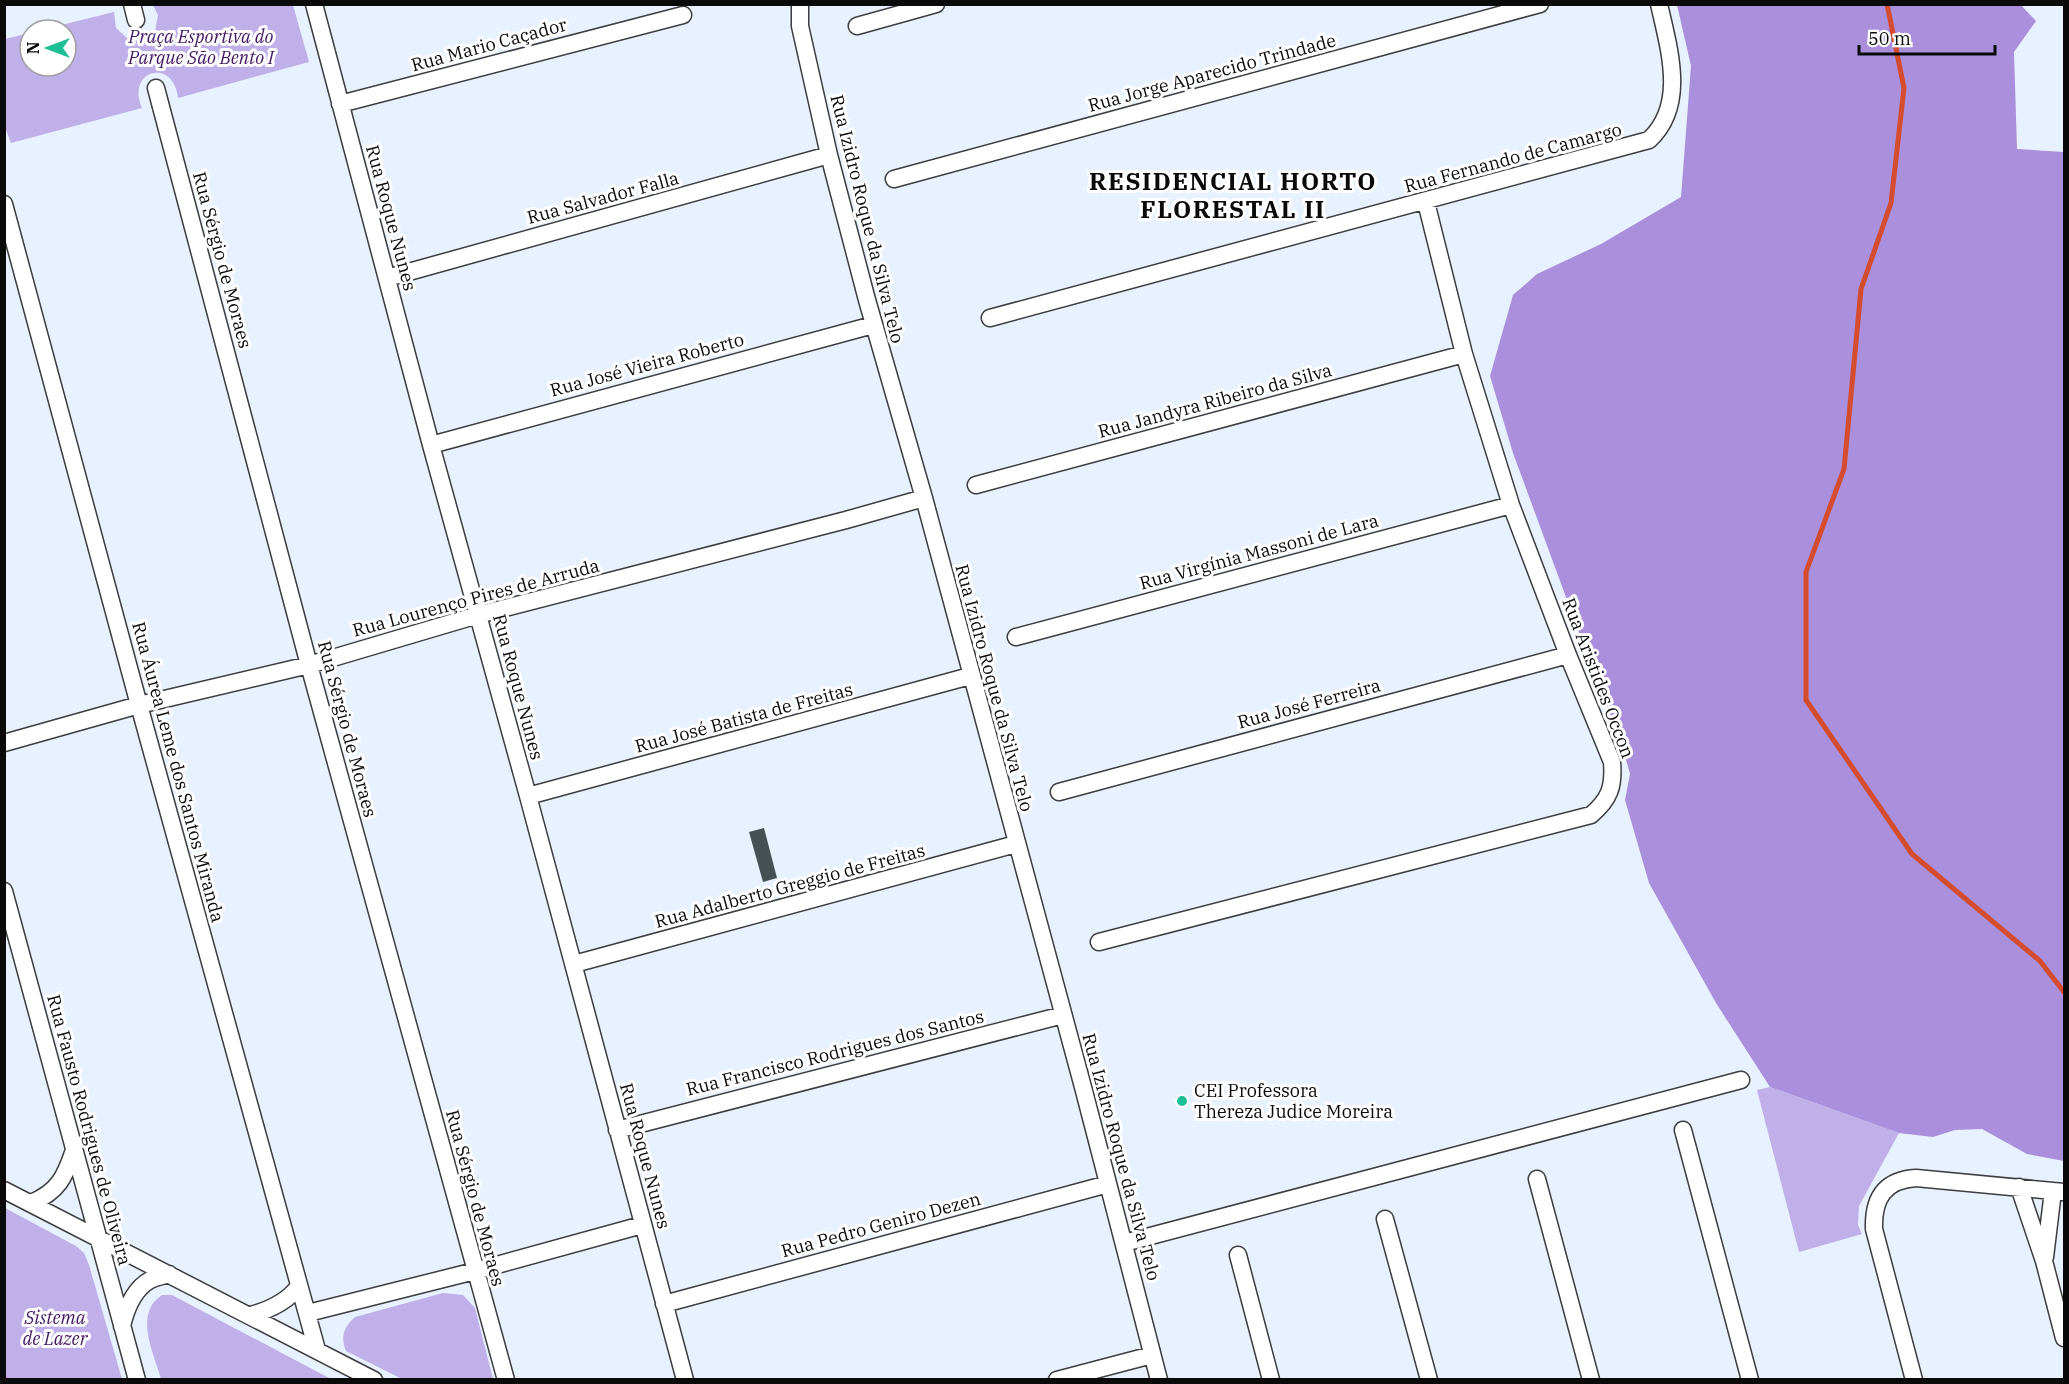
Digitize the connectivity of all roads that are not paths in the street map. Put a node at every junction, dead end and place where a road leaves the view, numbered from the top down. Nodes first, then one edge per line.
1 (314, 4) edge
2 (800, 4) edge
3 (936, 4) edge
4 (1540, 4) edge
5 (1659, 4) edge
6 (683, 15) dead end
7 (857, 26) dead end
8 (156, 88) dead end
9 (340, 104) junction
10 (829, 155) junction
11 (894, 179) dead end
12 (1426, 201) junction
13 (4, 204) edge
14 (387, 278) junction
15 (990, 318) dead end
16 (873, 325) junction
17 (1464, 354) junction
18 (431, 445) junction
19 (976, 485) dead end
20 (924, 498) junction
21 (1511, 505) junction
22 (478, 615) junction
23 (1016, 638) dead end
24 (1568, 655) junction
25 (309, 665) junction
26 (970, 676) junction
27 (139, 705) junction
28 (4, 743) edge
29 (1059, 792) dead end
30 (528, 796) junction
31 (1016, 844) junction
32 (4, 891) edge
33 (1099, 942) dead end
34 (574, 964) junction
35 (1063, 1015) junction
36 (1741, 1080) dead end
37 (617, 1130) junction
38 (1683, 1130) dead end
39 (74, 1149) junction
40 (1537, 1179) dead end
41 (1108, 1184) junction
42 (2019, 1187) junction
43 (4, 1190) edge
44 (2059, 1192) edge
45 (31, 1203) junction
46 (1385, 1219) dead end
47 (642, 1225) junction
48 (98, 1238) junction
49 (1124, 1243) junction
50 (1238, 1256) dead end
51 (2044, 1261) junction
52 (475, 1271) junction
53 (169, 1274) junction
54 (299, 1286) junction
55 (664, 1304) junction
56 (308, 1313) junction
57 (250, 1315) junction
58 (122, 1327) junction
59 (2064, 1338) edge
60 (317, 1350) junction
61 (1152, 1355) junction
62 (137, 1380) edge
63 (374, 1380) edge
64 (506, 1380) edge
65 (685, 1380) edge
66 (1057, 1380) edge
67 (1159, 1380) edge
68 (1271, 1380) edge
69 (1429, 1380) edge
70 (1591, 1380) edge
71 (1750, 1380) edge
72 (1914, 1380) edge

1 - 9 street, Rua Roque Nunes
2 - 10 street, Rua Izidro Roque da Silva Telo
3 - 7 street
4 - 11 street, Rua Jorge Aparecido Trindade
5 - 12 street, Rua Fernando de Camargo
6 - 9 street, Rua Mario Caçador
8 - 25 street, Rua Sérgio de Moraes
9 - 14 street, Rua Roque Nunes
10 - 14 street, Rua Salvador Falla
10 - 16 street, Rua Izidro Roque da Silva Telo
12 - 15 street, Rua Fernando de Camargo
12 - 17 street, Rua Aristides Occon
13 - 27 street, Rua Áurea Leme dos Santos Miranda
14 - 18 street, Rua Roque Nunes
16 - 18 street, Rua José Vieira Roberto
16 - 20 street, Rua Izidro Roque da Silva Telo
17 - 19 street, Rua Jandyra Ribeiro da Silva
17 - 21 street, Rua Aristides Occon
18 - 22 street, Rua Roque Nunes
20 - 22 street, Rua Lourenço Pires de Arruda
20 - 26 street, Rua Izidro Roque da Silva Telo
21 - 23 street, Rua Virgínia Massoni de Lara
21 - 24 street, Rua Aristides Occon
22 - 25 street, Rua Lourenço Pires de Arruda
22 - 30 street, Rua Roque Nunes
24 - 29 street, Rua José Ferreira
24 - 33 street, Rua Aristides Occon
25 - 27 street, Rua Lourenço Pires de Arruda
25 - 52 street, Rua Sérgio de Moraes
26 - 30 street, Rua José Batista de Freitas
26 - 31 street, Rua Izidro Roque da Silva Telo
27 - 28 street, Rua Lourenço Pires de Arruda
27 - 54 street, Rua Áurea Leme dos Santos Miranda
30 - 34 street, Rua Roque Nunes
31 - 34 street, Rua Adalberto Greggio de Freitas
31 - 35 street, Rua Izidro Roque da Silva Telo
32 - 39 street, Rua Fausto Rodrigues de Oliveira
34 - 37 street, Rua Roque Nunes
35 - 37 street, Rua Francisco Rodrigues dos Santos
35 - 41 street, Rua Izidro Roque da Silva Telo
36 - 49 street
37 - 47 street, Rua Roque Nunes
38 - 71 street
39 - 45 street
39 - 48 street, Rua Fausto Rodrigues de Oliveira
40 - 70 street
41 - 49 street, Rua Izidro Roque da Silva Telo
41 - 55 street, Rua Pedro Geniro Dezen
42 - 44 street
42 - 51 street
42 - 72 street
43 - 45 street
44 - 51 street
45 - 48 street
46 - 69 street
47 - 52 street
47 - 55 street, Rua Roque Nunes
48 - 53 street
48 - 58 street, Rua Fausto Rodrigues de Oliveira
49 - 61 street, Rua Izidro Roque da Silva Telo
50 - 68 street
51 - 59 street
52 - 56 street
52 - 64 street, Rua Sérgio de Moraes
53 - 57 street
53 - 58 street
54 - 56 street, Rua Áurea Leme dos Santos Miranda
54 - 57 street
55 - 65 street, Rua Roque Nunes
56 - 60 street, Rua Áurea Leme dos Santos Miranda
57 - 60 street
58 - 62 street, Rua Fausto Rodrigues de Oliveira
60 - 63 street
61 - 66 street
61 - 67 street, Rua Izidro Roque da Silva Telo

